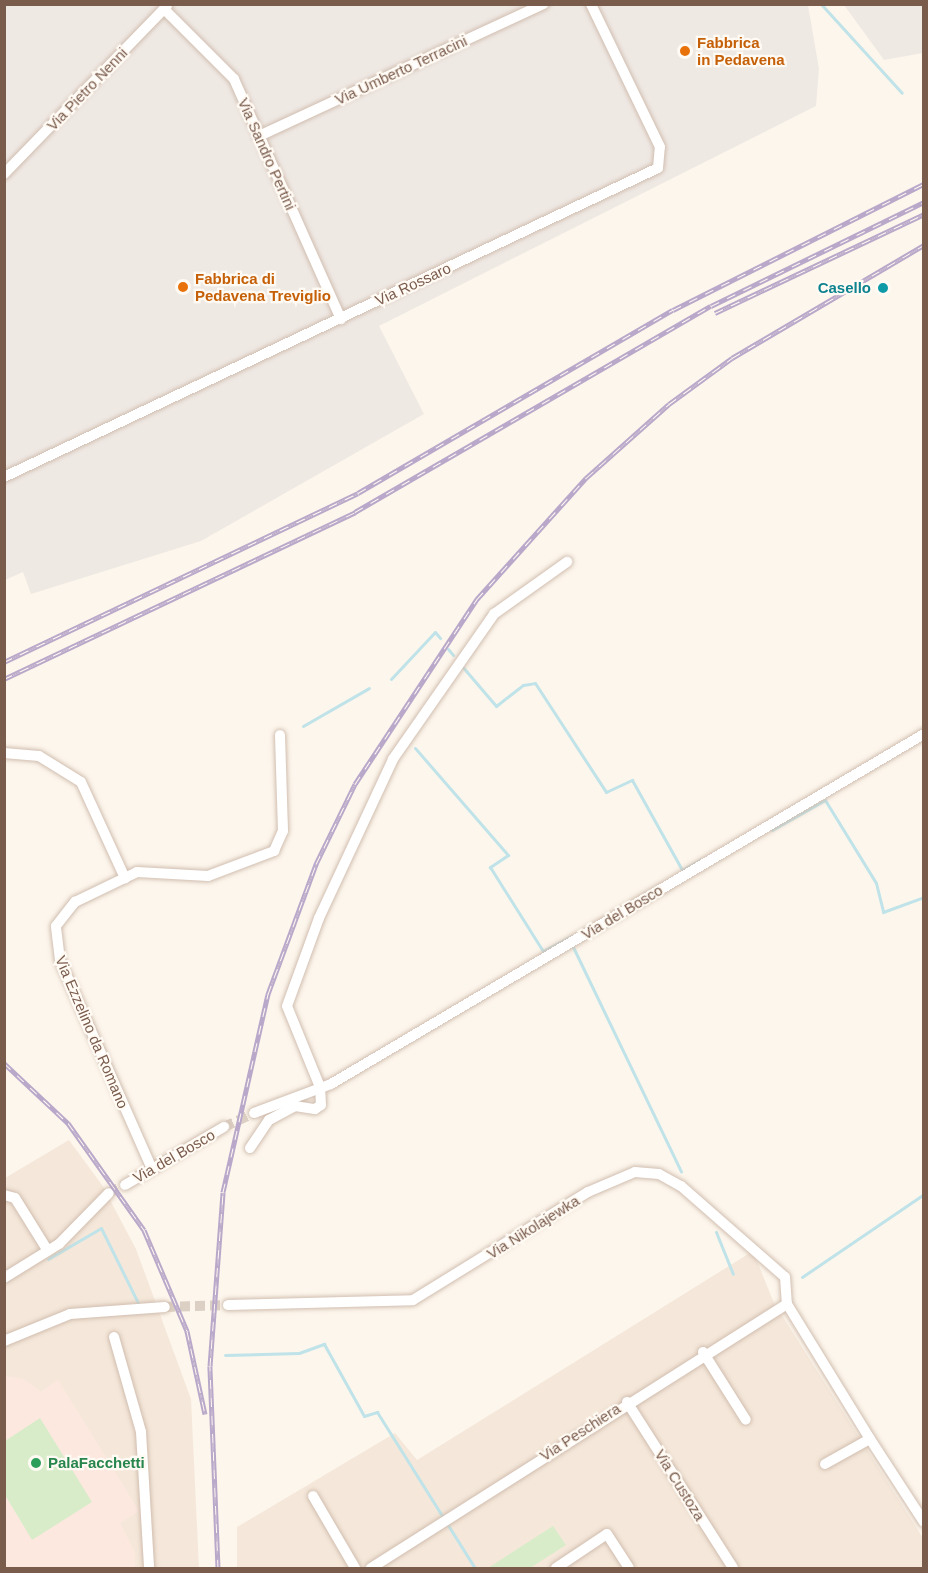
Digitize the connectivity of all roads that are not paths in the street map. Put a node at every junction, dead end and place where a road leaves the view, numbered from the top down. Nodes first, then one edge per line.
1 (544, 4) edge
2 (591, 4) edge
3 (166, 7) edge
4 (259, 136) junction
5 (4, 174) edge
6 (341, 318) junction
7 (4, 477) edge
8 (567, 562) dead end
9 (924, 734) edge
10 (280, 735) dead end
11 (4, 753) edge
12 (125, 878) junction
13 (320, 1087) junction
14 (254, 1113) tunnel mouth
15 (224, 1127) tunnel mouth
16 (250, 1148) dead end
17 (152, 1169) junction
18 (124, 1185) tunnel mouth
19 (109, 1193) tunnel mouth
20 (4, 1196) edge
21 (48, 1251) junction
22 (4, 1278) edge
23 (787, 1301) junction
24 (228, 1305) tunnel mouth
25 (165, 1307) tunnel mouth
26 (9, 1334) edge
27 (114, 1337) dead end
28 (4, 1341) edge
29 (703, 1352) junction
30 (627, 1402) junction
31 (746, 1420) dead end
32 (870, 1438) junction
33 (825, 1464) dead end
34 (313, 1496) dead end
35 (924, 1522) edge
36 (149, 1569) edge
37 (355, 1569) edge
38 (371, 1569) edge
39 (556, 1569) edge
40 (629, 1569) edge
41 (733, 1569) edge

1 - 4 street, Via Umberto Terracini
2 - 6 street, Via Rossaro
3 - 4 street, Via Sandro Pertini
3 - 5 street, Via Pietro Nenni
4 - 6 street, Via Sandro Pertini
6 - 7 street, Via Rossaro
8 - 13 street
9 - 13 street, Via del Bosco
10 - 12 street, Via Ezzelino da Romano
11 - 12 street
12 - 17 street, Via Ezzelino da Romano
13 - 14 street, Via del Bosco
13 - 16 street, Via del Bosco
15 - 17 street, Via del Bosco
17 - 18 street, Via del Bosco
19 - 21 street
20 - 21 street
21 - 22 street
23 - 24 street, Via Nikolajewka
23 - 29 street, Via Peschiera
23 - 32 street, Via Nikolajewka
25 - 26 street
26 - 28 street
27 - 36 street
29 - 30 street, Via Peschiera
29 - 31 street
30 - 38 street, Via Peschiera
30 - 41 street, Via Custoza
32 - 33 street
32 - 35 street, Via Nikolajewka
34 - 37 street
39 - 40 street

